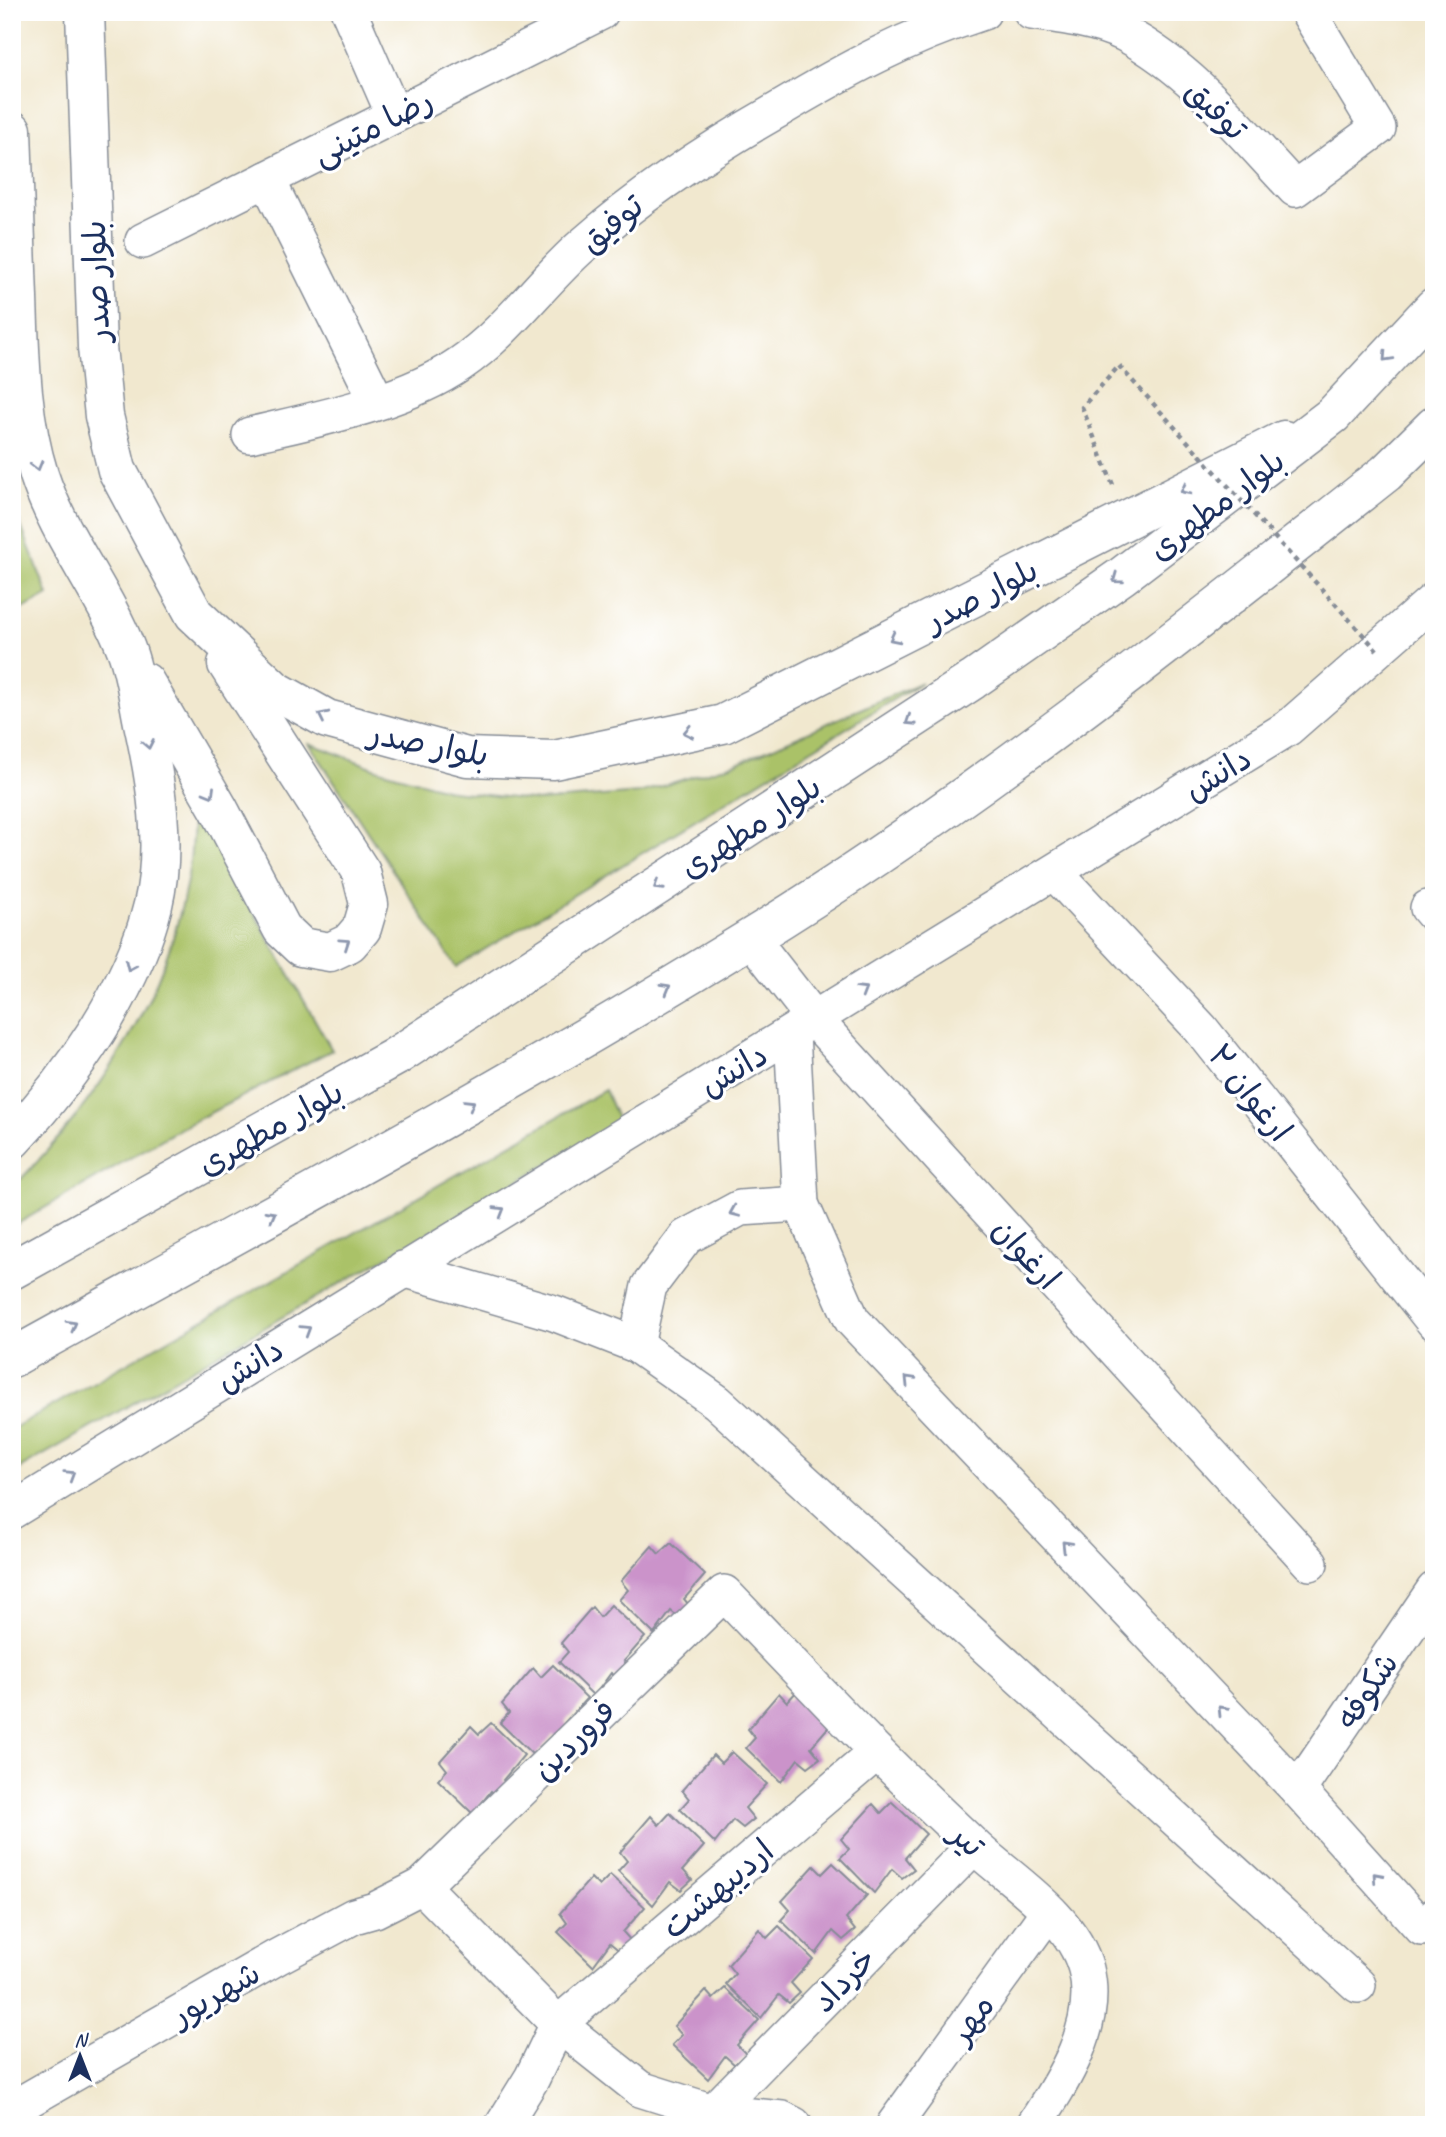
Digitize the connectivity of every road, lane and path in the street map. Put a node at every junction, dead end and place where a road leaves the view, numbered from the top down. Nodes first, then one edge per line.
1 (85, 12) edge
2 (349, 12) edge
3 (601, 12) edge
4 (983, 12) edge
5 (1031, 12) edge
6 (1308, 12) edge
7 (394, 115) junction
8 (12, 130) edge
9 (267, 179) junction
10 (143, 241) dead end
11 (1434, 307) edge
12 (377, 401) junction
13 (1333, 415) junction
14 (1434, 426) edge
15 (250, 435) dead end
16 (1127, 520) junction
17 (1434, 600) edge
18 (194, 614) junction
19 (126, 650) junction
20 (1377, 650) junction
21 (1055, 873) junction
22 (751, 938) junction
23 (804, 1027) junction
24 (12, 1140) edge
25 (801, 1204) junction
26 (403, 1269) junction
27 (12, 1270) edge
28 (1434, 1322) edge
29 (636, 1345) junction
30 (12, 1358) edge
31 (12, 1511) edge
32 (1310, 1563) dead end
33 (1434, 1590) edge
34 (724, 1593) joint
35 (877, 1752) junction
36 (1298, 1790) junction
37 (974, 1846) junction
38 (422, 1886) junction
39 (1048, 1912) junction
40 (1428, 1922) edge
41 (1358, 1985) dead end
42 (558, 2024) junction
43 (12, 2109) edge
44 (713, 2112) junction
45 (503, 2125) edge
46 (794, 2125) edge
47 (894, 2125) edge
48 (1034, 2125) edge

1 - 18 main road, بلوار صدر
2 - 7 street
3 - 7 street, رضا متینی
4 - 12 street, توفیق
5 - 6 street, توفیق
7 - 9 street, رضا متینی
8 -> 19 main road
9 - 10 street, رضا متینی
9 - 12 street
11 -> 13 main road, بلوار مطهری
12 - 15 street, توفیق
13 -> 16 main road, بلوار صدر
13 -> 27 main road, بلوار مطهری
14 - 22 main road
16 -> 18 main road, بلوار صدر
16 - 20 path, bridge
17 - 20 street, دانش
19 -> 18 main road
19 -> 24 main road
20 - 21 street, دانش
23 -> 21 street, دانش
21 - 28 street, ارغوان ۲
22 - 23 street, ارغوان
30 -> 22 main road
23 - 25 street
26 -> 23 street, دانش
23 - 32 street, ارغوان
25 -> 29 street
36 -> 25 street
26 - 29 street
31 -> 26 street, دانش
29 - 41 street
33 - 36 street, شکوفه
34 - 35 street, تیر
34 - 38 street, فروردین
35 - 37 street, تیر
35 - 42 street, اردیبهشت
40 -> 36 street
37 - 39 street, تیر
37 - 44 street, خرداد
38 - 42 street
38 - 43 street, شهریور
39 - 47 street, مهر
39 - 48 street, تیر
42 - 44 street
42 - 45 street
44 - 46 street

